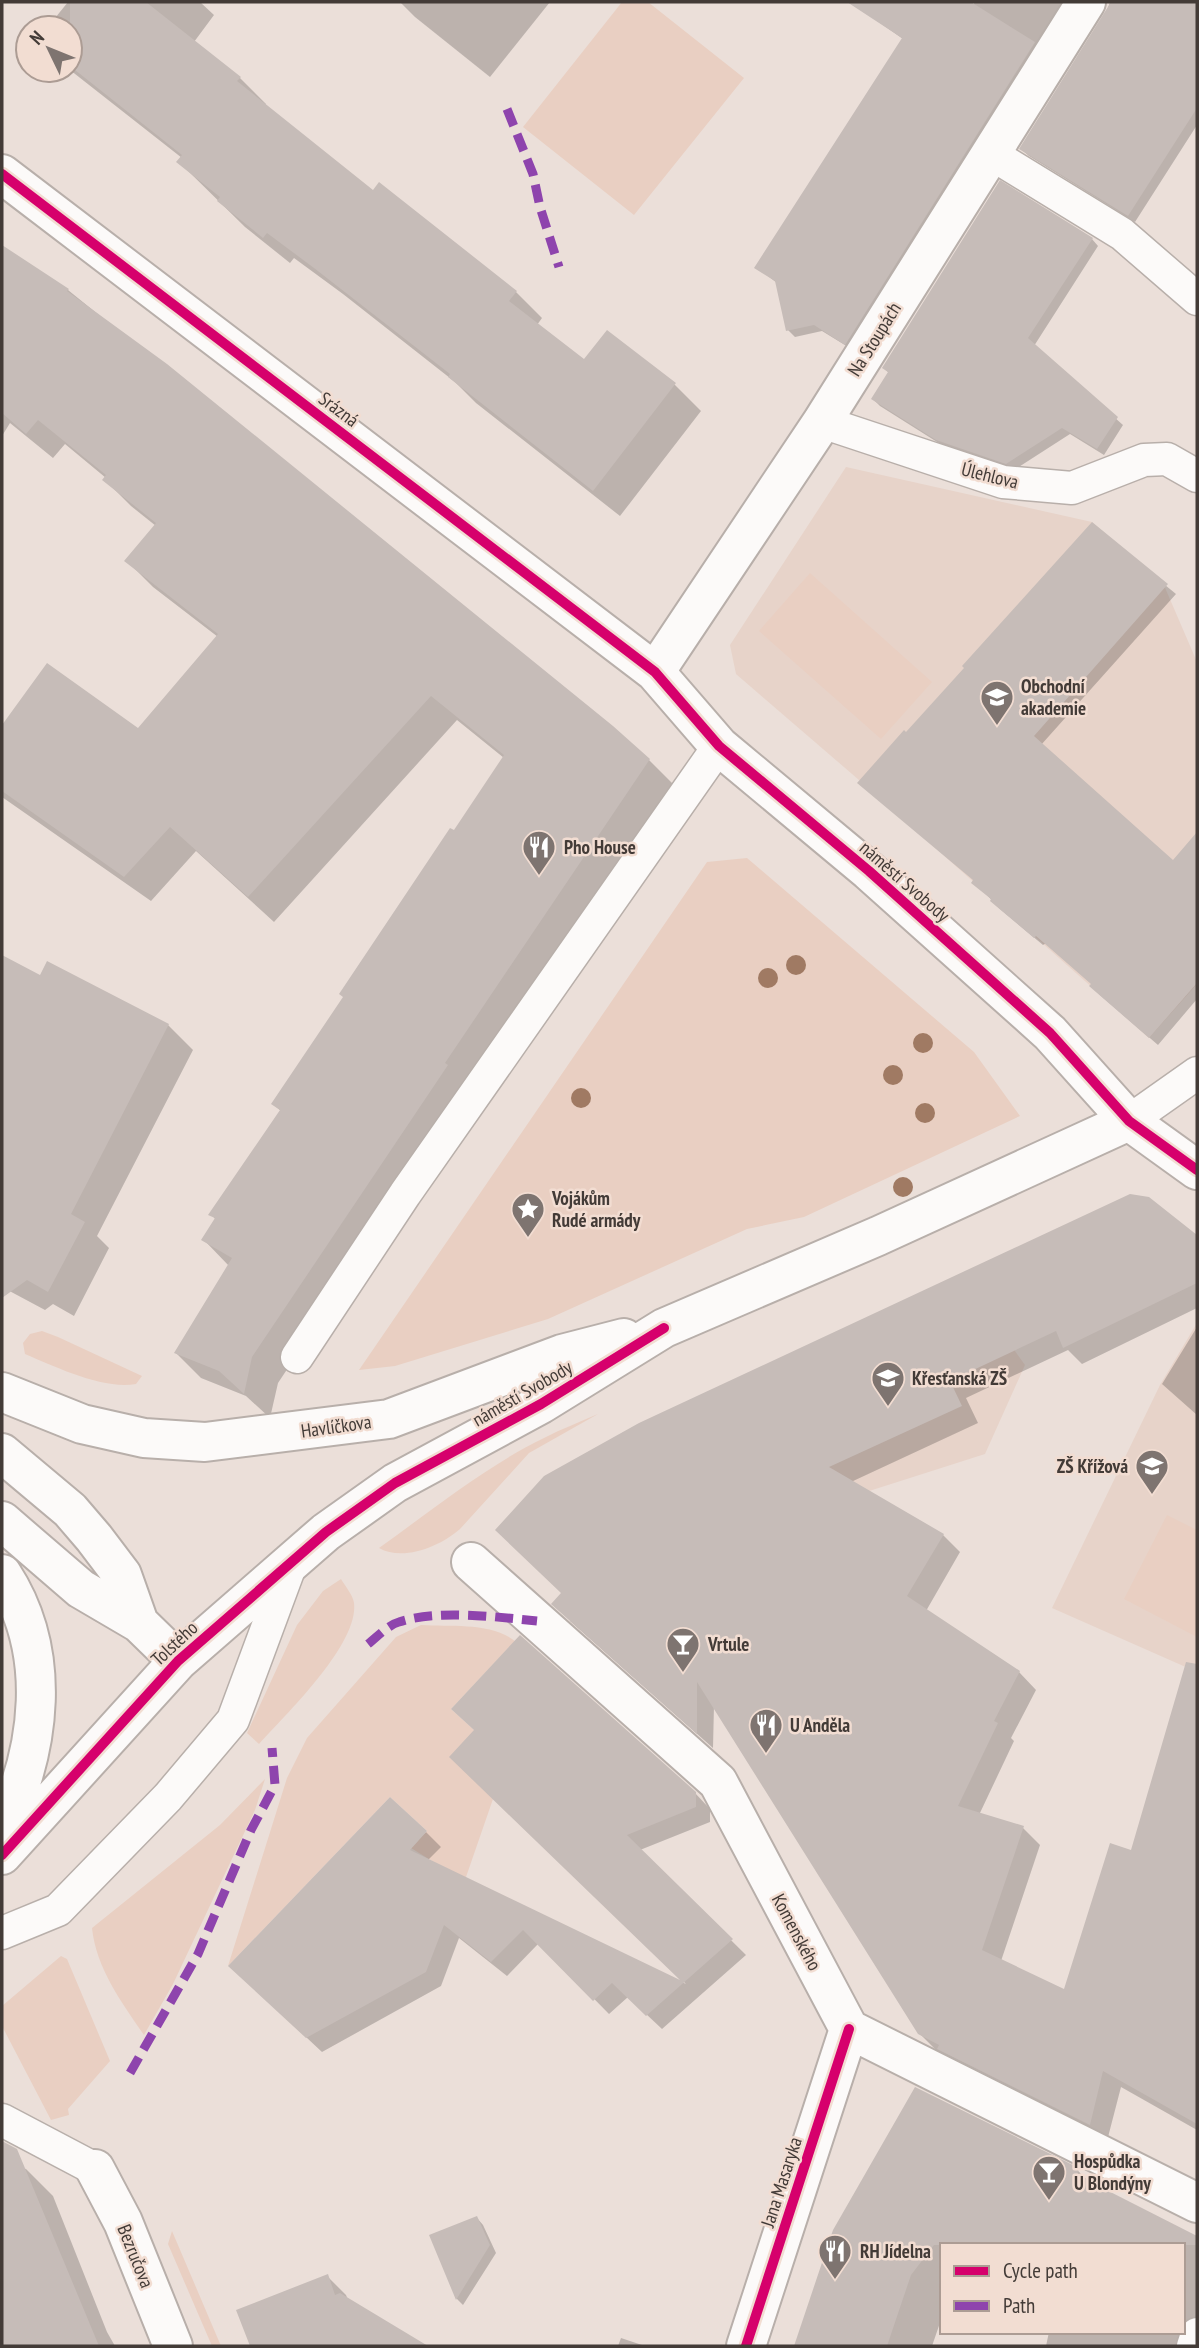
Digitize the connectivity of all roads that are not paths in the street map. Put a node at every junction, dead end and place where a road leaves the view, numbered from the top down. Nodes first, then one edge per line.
1 (1086, 2) edge
2 (990, 153) junction
3 (2, 174) edge
4 (1197, 299) edge
5 (822, 422) junction
6 (1197, 476) edge
7 (655, 672) junction
8 (719, 746) junction
9 (1197, 1073) edge
10 (1129, 1121) junction
11 (1197, 1170) edge
12 (664, 1328) junction
13 (297, 1357) dead end
14 (2, 1392) edge
15 (2, 1453) edge
16 (395, 1483) joint
17 (2, 1521) edge
18 (292, 1560) junction
19 (471, 1562) dead end
20 (2, 1574) edge
21 (139, 1623) junction
22 (178, 1661) junction
23 (2, 1830) edge
24 (2, 1855) edge
25 (2, 1933) edge
26 (849, 2029) junction
27 (2, 2120) edge
28 (95, 2169) joint
29 (1197, 2203) edge
30 (1197, 2334) edge
31 (173, 2346) edge
32 (746, 2346) edge
33 (1193, 2346) edge

1 - 2 street, Na Stoupách
2 - 4 lane
2 - 5 street, Na Stoupách
3 - 7 street, Srázná
5 - 6 lane, Úlehlova
5 - 7 street, Na Stoupách
7 - 8 street, náměstí Svobody
8 - 10 street, náměstí Svobody
8 - 13 lane
9 - 10 lane
10 - 11 street
10 - 12 street, náměstí Svobody
12 - 14 street, Havlíčkova
12 - 16 street, náměstí Svobody
15 - 21 street
16 - 18 street, Tolstého
17 - 21 street
18 - 22 street, Tolstého
18 - 25 lane
19 - 26 street, Komenského
20 - 23 street
21 - 22 street
22 - 24 street, Tolstého
26 - 29 street
26 - 32 street, Jana Masaryka
27 - 28 lane
28 - 31 street, Bezručova
30 - 33 lane

